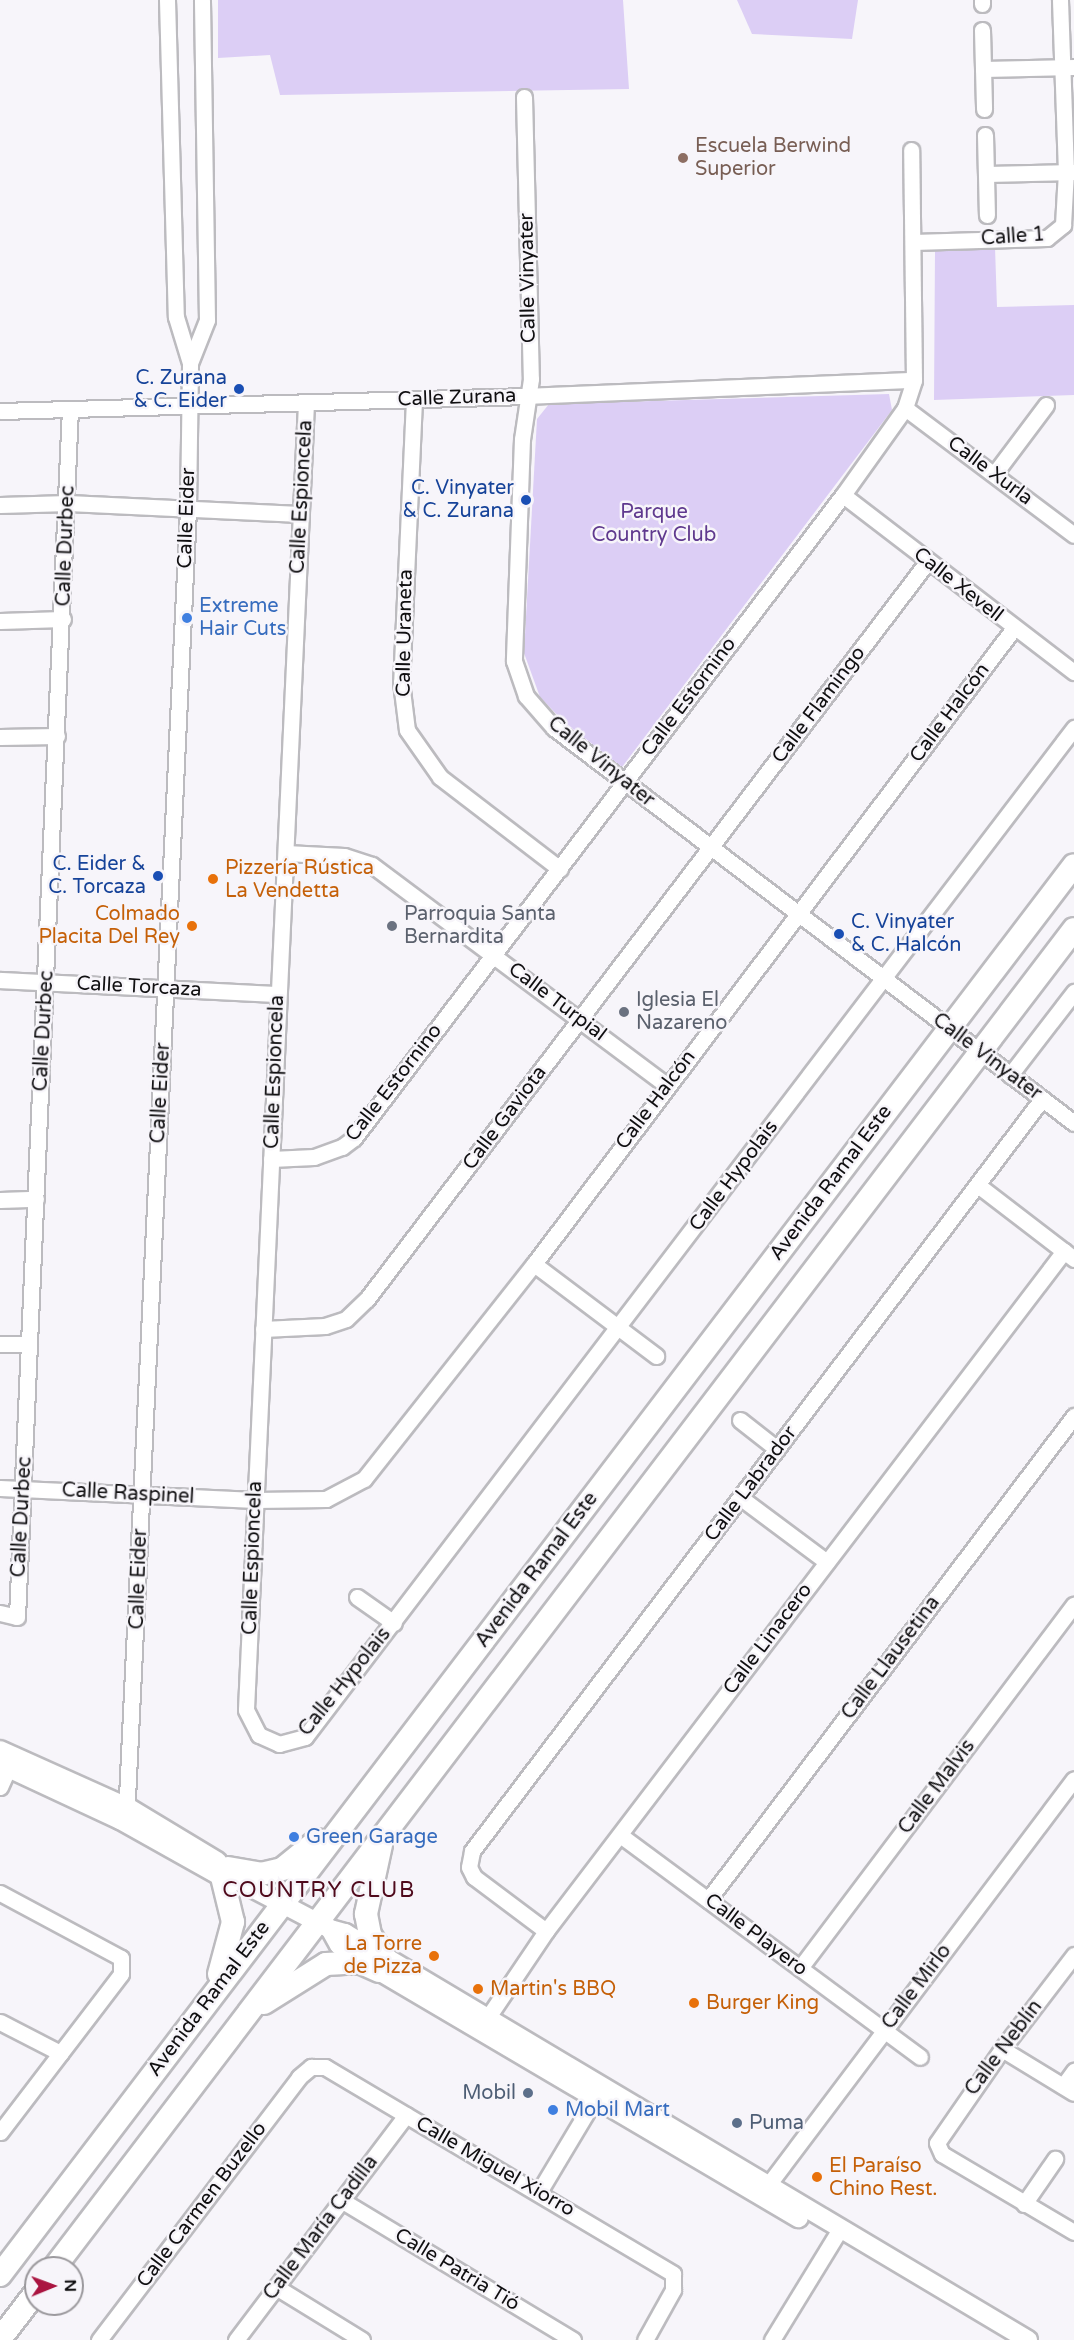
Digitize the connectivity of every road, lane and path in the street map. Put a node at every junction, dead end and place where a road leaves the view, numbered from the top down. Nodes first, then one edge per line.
1 (167, 0) edge
2 (202, 0) edge
3 (1060, 0) edge
4 (982, 30) dead end
5 (1068, 67) edge
6 (983, 69) junction
7 (524, 97) dead end
8 (984, 109) dead end
9 (985, 135) dead end
10 (911, 150) dead end
11 (1070, 172) edge
12 (987, 174) junction
13 (987, 215) dead end
14 (914, 242) junction
15 (190, 363) junction
16 (914, 380) junction
17 (526, 396) junction
18 (414, 400) junction
19 (306, 403) junction
20 (1046, 405) dead end
21 (191, 407) junction
22 (905, 408) junction
23 (70, 409) junction
24 (0, 411) edge
25 (994, 473) junction
26 (843, 495) junction
27 (68, 503) junction
28 (0, 504) edge
29 (188, 509) junction
30 (300, 514) junction
31 (1074, 535) edge
32 (928, 561) junction
33 (63, 620) junction
34 (0, 621) edge
35 (1014, 628) junction
36 (1074, 672) edge
37 (1074, 728) edge
38 (57, 736) junction
39 (0, 737) edge
40 (624, 782) junction
41 (711, 848) junction
42 (286, 853) junction
43 (1074, 866) edge
44 (560, 869) junction
45 (797, 913) junction
46 (1074, 929) edge
47 (494, 954) junction
48 (884, 979) junction
49 (0, 980) edge
50 (46, 982) junction
51 (166, 988) junction
52 (1074, 992) edge
53 (278, 994) junction
54 (580, 1020) junction
55 (949, 1028) junction
56 (981, 1053) junction
57 (1010, 1075) junction
58 (666, 1085) junction
59 (1042, 1099) junction
60 (1074, 1123) edge
61 (271, 1159) junction
62 (979, 1186) junction
63 (36, 1199) junction
64 (0, 1200) edge
65 (1069, 1255) edge
66 (534, 1264) junction
67 (618, 1328) junction
68 (263, 1329) junction
69 (0, 1344) edge
70 (29, 1344) junction
71 (656, 1356) dead end
72 (1074, 1416) edge
73 (740, 1420) dead end
74 (777, 1449) junction
75 (0, 1488) edge
76 (23, 1489) junction
77 (143, 1495) junction
78 (741, 1498) junction
79 (255, 1500) junction
80 (827, 1562) junction
81 (357, 1597) dead end
82 (1074, 1605) edge
83 (0, 1613) edge
84 (394, 1623) junction
85 (262, 1736) joint
86 (6, 1759) edge
87 (1074, 1779) edge
88 (0, 1787) edge
89 (360, 1803) junction
90 (127, 1815) junction
91 (620, 1835) junction
92 (383, 1836) junction
93 (228, 1874) junction
94 (0, 1893) edge
95 (708, 1900) junction
96 (282, 1903) junction
97 (323, 1925) junction
98 (546, 1932) junction
99 (1074, 1955) edge
100 (383, 1965) junction
101 (800, 1968) junction
102 (211, 1997) junction
103 (252, 2009) junction
104 (0, 2022) edge
105 (482, 2026) junction
106 (884, 2031) junction
107 (1002, 2049) junction
108 (60, 2053) junction
109 (920, 2057) dead end
110 (306, 2071) joint
111 (1074, 2071) edge
112 (1069, 2090) edge
113 (598, 2093) junction
114 (406, 2115) junction
115 (0, 2132) edge
116 (1055, 2159) dead end
117 (764, 2190) junction
118 (539, 2192) junction
119 (341, 2200) junction
120 (1024, 2204) junction
121 (1074, 2232) edge
122 (837, 2234) junction
123 (63, 2256) edge
124 (0, 2275) edge
125 (276, 2287) junction
126 (24, 2308) edge
127 (0, 2339) edge
128 (99, 2340) edge
129 (236, 2340) edge
130 (362, 2340) edge
131 (573, 2340) edge
132 (645, 2340) edge
133 (772, 2340) edge
134 (1004, 2340) edge
135 (1028, 2340) edge

1 - 15 street, Calle Eider
2 - 15 street, Calle Eider
3 - 5 street, Calle 1
4 - 6 street
5 - 6 street
5 - 11 street, Calle 1
6 - 8 street
7 - 17 street, Calle Vinyater
9 - 12 street
10 - 14 street, Calle Estornino
11 - 12 street
11 - 14 street, Calle 1
12 - 13 street
14 - 16 street, Calle Estornino
15 - 21 street, Calle Eider
16 - 17 street, Calle Zurana
16 - 22 street, Calle Estornino
17 - 18 street, Calle Zurana
17 - 40 street, Calle Vinyater
18 - 19 street, Calle Zurana
18 - 44 street, Calle Uraneta
19 - 21 street, Calle Zurana
19 - 30 street, Calle Espioncela
20 - 25 street
21 - 23 street, Calle Zurana
21 - 29 street, Calle Eider
22 - 25 street, Calle Xurla
22 - 26 street, Calle Estornino
23 - 24 street, Calle Zurana
23 - 27 street, Calle Durbec
25 - 31 street, Calle Xurla
26 - 32 street, Calle Xevell
26 - 40 street, Calle Estornino
27 - 28 street
27 - 29 street
27 - 33 street, Calle Durbec
29 - 30 street
29 - 51 street, Calle Eider
30 - 42 street, Calle Espioncela
32 - 35 street, Calle Xevell
32 - 41 street, Calle Flamingo
33 - 34 street
33 - 38 street, Calle Durbec
35 - 36 street, Calle Xevell
35 - 45 street, Calle Halcón
37 - 48 street, Calle Hypolais
38 - 39 street
38 - 50 street, Calle Durbec
40 - 41 street, Calle Vinyater
40 - 44 street, Calle Estornino
41 - 45 street, Calle Vinyater
41 - 54 street, Calle Gaviota
42 - 47 street, Calle Turpial
42 - 53 street, Calle Espioncela
43 - 55 main road, Avenida Ramal Este
44 - 47 street, Calle Estornino
45 - 48 street, Calle Vinyater
45 - 58 street, Calle Halcón
46 - 56 main road, Avenida Ramal Este
47 - 54 street, Calle Turpial
47 - 61 street, Calle Estornino
48 - 55 street, Calle Vinyater
48 - 67 street, Calle Hypolais
49 - 50 street, Calle Torcaza
50 - 51 street, Calle Torcaza
50 - 63 street, Calle Durbec
51 - 53 street, Calle Torcaza
51 - 77 street, Calle Eider
52 - 57 street
53 - 61 street, Calle Espioncela
54 - 58 street, Calle Turpial
54 - 68 street, Calle Gaviota
55 - 56 street, Calle Vinyater
55 - 89 main road, Avenida Ramal Este
56 - 57 street, Calle Vinyater
56 - 92 main road, Avenida Ramal Este
57 - 59 street, Calle Vinyater
58 - 66 street, Calle Halcón
59 - 60 street, Calle Vinyater
59 - 62 street, Calle Labrador
61 - 68 street, Calle Espioncela
62 - 65 street
62 - 74 street, Calle Labrador
63 - 64 street
63 - 70 street, Calle Durbec
65 - 80 street, Calle Linacero
66 - 67 street
66 - 79 street, Calle Halcón
67 - 71 street
67 - 84 street, Calle Hypolais
68 - 79 street, Calle Espioncela
69 - 70 street
70 - 76 street, Calle Durbec
72 - 95 street, Calle Llausetina
73 - 74 street
74 - 78 street, Calle Labrador
75 - 76 street, Calle Raspinel
76 - 77 street, Calle Raspinel
76 - 83 street, Calle Durbec
77 - 79 street, Calle Raspinel
77 - 90 street, Calle Eider
78 - 80 street
78 - 98 street, Calle Labrador
79 - 85 street, Calle Espioncela
80 - 91 street, Calle Linacero
81 - 84 street, Calle Hypolais
82 - 101 street, Calle Malvis
84 - 85 street, Calle Hypolais
86 - 88 street
86 - 90 street
87 - 106 street, Calle Mirlo
89 - 93 main road
89 - 96 main road, Avenida Ramal Este
90 - 93 street
91 - 95 street, Calle Playero
91 - 98 street, Calle Linacero
92 - 97 main road, Avenida Ramal Este
92 - 100 main road
93 - 96 street
93 - 102 main road
94 - 108 street
95 - 101 street, Calle Playero
96 - 97 street
96 - 102 main road, Avenida Ramal Este
97 - 100 street
97 - 103 main road, Avenida Ramal Este
98 - 105 street, Calle Linacero
99 - 107 street, Calle Neblín
100 - 103 main road
100 - 105 street
101 - 106 street, Calle Playero
102 - 124 main road, Avenida Ramal Este
103 - 123 main road, Avenida Ramal Este
104 - 108 street
105 - 113 street
106 - 109 street, Calle Playero
106 - 117 street, Calle Mirlo
107 - 112 street
107 - 120 street, Calle Neblín
108 - 115 street
110 - 114 street, Calle Miguel Xiorro
110 - 128 street, Calle Carmen Buzello
111 - 112 street
113 - 117 street
113 - 118 street
114 - 118 street, Calle Miguel Xiorro
114 - 119 street, Calle María Cadilla
116 - 120 street
117 - 122 street
118 - 132 street, Calle Miguel Xiorro
119 - 125 street, Calle María Cadilla
119 - 131 street, Calle Patria Tió
120 - 121 street
122 - 133 street
122 - 134 street
122 - 135 street
125 - 129 street, Calle María Cadilla
125 - 130 street
126 - 127 main road

